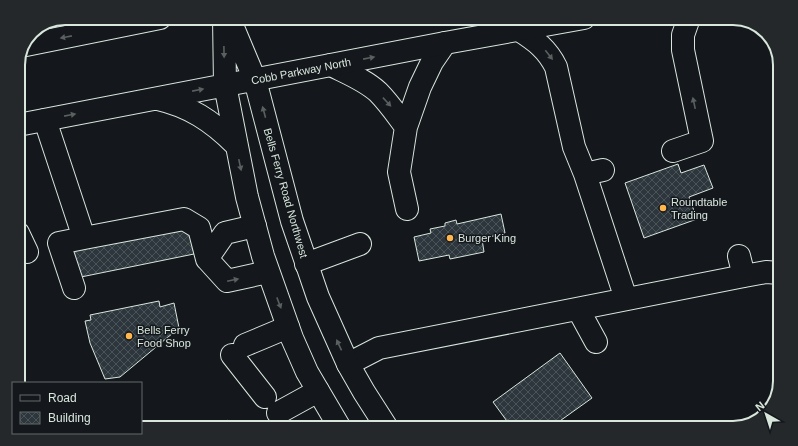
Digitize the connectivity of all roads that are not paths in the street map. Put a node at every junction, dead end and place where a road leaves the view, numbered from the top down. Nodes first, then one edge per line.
1 (125, 25) edge
2 (224, 25) edge
3 (232, 25) edge
4 (546, 25) edge
5 (687, 25) edge
6 (519, 30) junction
7 (445, 43) junction
8 (31, 44) edge
9 (331, 66) junction
10 (255, 80) junction
11 (225, 85) junction
12 (156, 98) junction
13 (45, 120) junction
14 (25, 124) edge
15 (406, 127) junction
16 (235, 144) junction
17 (673, 151) dead end
18 (407, 209) dead end
19 (255, 226) junction
20 (84, 238) junction
21 (360, 244) dead end
22 (25, 248) edge
23 (27, 252) dead end
24 (207, 259) junction
25 (306, 264) junction
26 (268, 272) junction
27 (773, 272) edge
28 (74, 288) dead end
29 (626, 299) junction
30 (578, 309) junction
31 (288, 327) junction
32 (596, 342) dead end
33 (348, 364) junction
34 (318, 390) junction
35 (265, 397) dead end
36 (278, 414) dead end
37 (336, 421) edge
38 (383, 421) edge

1 -> 8 main road
2 -> 11 main road
3 - 10 main road, Bells Ferry Road Northwest
4 - 6 main road, Cobb Parkway North
17 -> 5 main road
6 - 7 main road, Cobb Parkway North
6 -> 29 main road
9 -> 7 main road, Cobb Parkway North
7 - 15 main road
9 - 10 main road, Cobb Parkway North
9 -> 15 main road
10 - 11 main road, Cobb Parkway North
25 -> 10 main road, Bells Ferry Road Northwest
12 -> 11 main road, Cobb Parkway North
11 - 16 main road
13 -> 12 main road, Cobb Parkway North
12 - 16 main road
13 - 14 main road, Cobb Parkway North
13 - 20 main road
15 - 18 main road
16 -> 19 main road
19 - 24 main road
19 - 26 main road
20 - 24 main road
20 - 28 main road
21 - 25 main road
22 - 23 main road
24 -> 26 main road
33 -> 25 main road, Bells Ferry Road Northwest
26 -> 31 main road
27 - 29 main road
29 - 30 main road
30 - 32 main road
30 - 33 main road
31 - 34 main road
31 - 35 main road
33 - 38 main road, Bells Ferry Road Northwest
34 - 36 main road
34 - 37 main road

